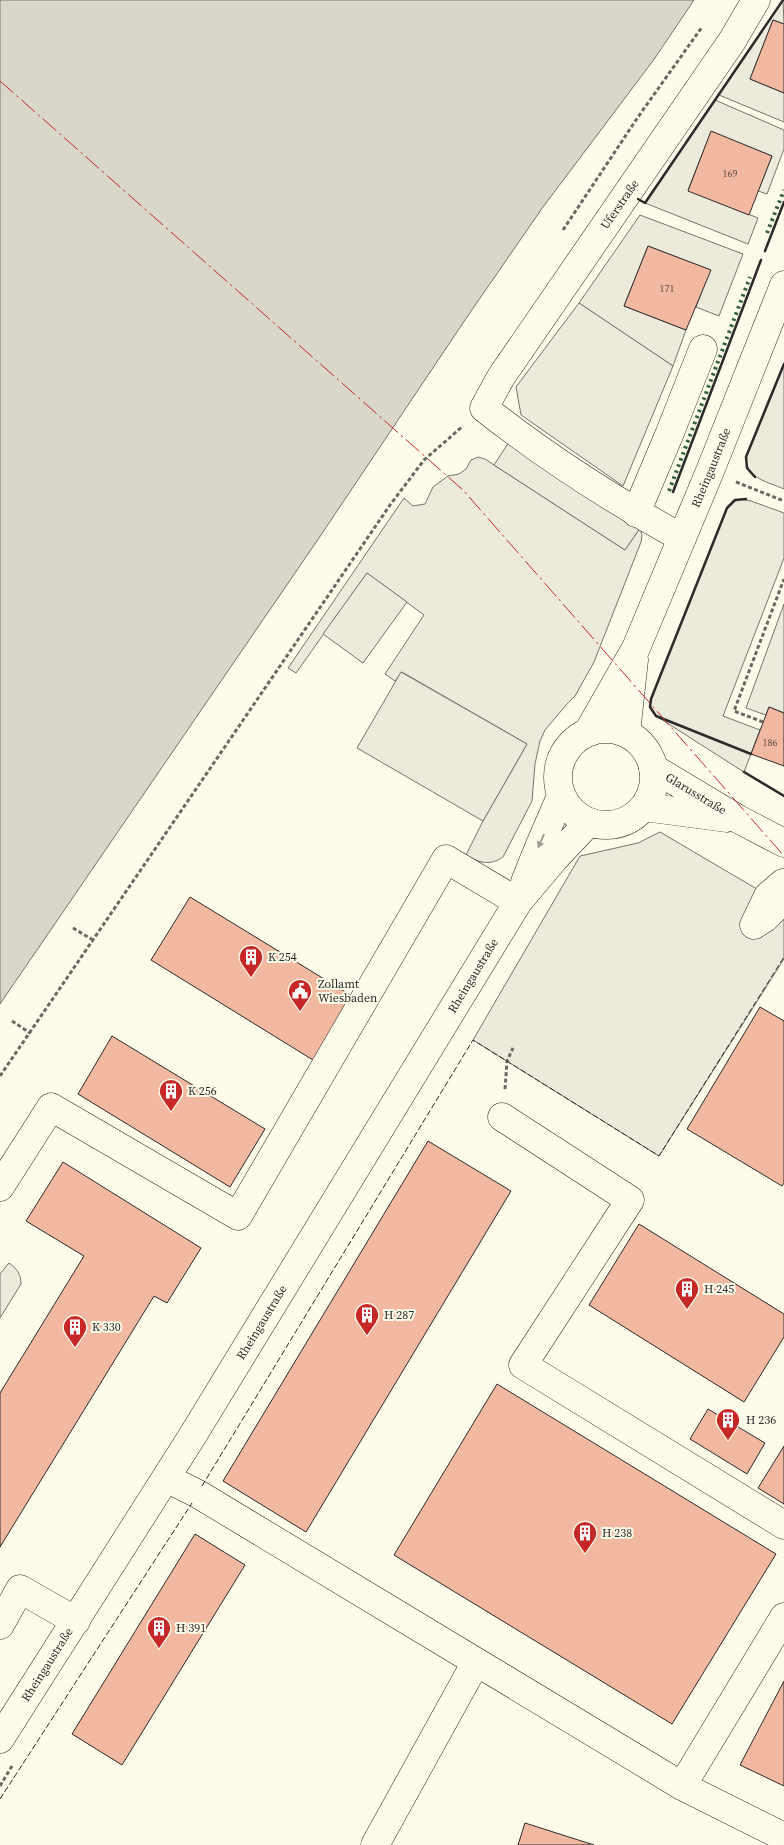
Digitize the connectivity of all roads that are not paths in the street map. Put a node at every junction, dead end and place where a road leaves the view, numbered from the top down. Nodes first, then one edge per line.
1 (756, 0) edge
2 (784, 285) edge
3 (703, 349) dead end
4 (636, 513) junction
5 (682, 538) junction
6 (636, 648) junction
7 (588, 732) junction
8 (626, 733) junction
9 (653, 768) junction
10 (561, 796) junction
11 (644, 807) junction
12 (738, 819) junction
13 (588, 823) junction
14 (784, 843) edge
15 (518, 902) junction
16 (502, 1117) dead end
17 (0, 1187) edge
18 (166, 1478) junction
19 (784, 1525) edge
20 (784, 1617) edge
21 (76, 1621) junction
22 (0, 1625) edge
23 (476, 1662) junction
24 (0, 1739) edge
25 (682, 1786) junction
26 (784, 1837) edge
27 (375, 1845) edge

1 - 4 street, Uferstraße
2 - 5 street, Rheingaustraße
3 - 4 street
4 - 5 street
5 - 6 street, Rheingaustraße
6 - 7 street, Rheingaustraße
6 - 8 street, Rheingaustraße
7 - 8 street
7 - 10 street, Rheingaustraße
8 - 9 street
9 - 11 street
9 - 12 street, Glarusstraße
10 - 13 street, Rheingaustraße
10 -> 15 street, Rheingaustraße
11 - 12 street, Glarusstraße
11 - 13 street
12 - 14 street, Glarusstraße
13 - 15 street, Rheingaustraße
15 - 17 street
15 - 18 street, Rheingaustraße
16 - 19 street
18 - 21 street, Rheingaustraße
18 - 23 street
20 - 25 street
21 - 22 street
21 - 24 street, Rheingaustraße
23 - 25 street
23 - 27 street
25 - 26 street

